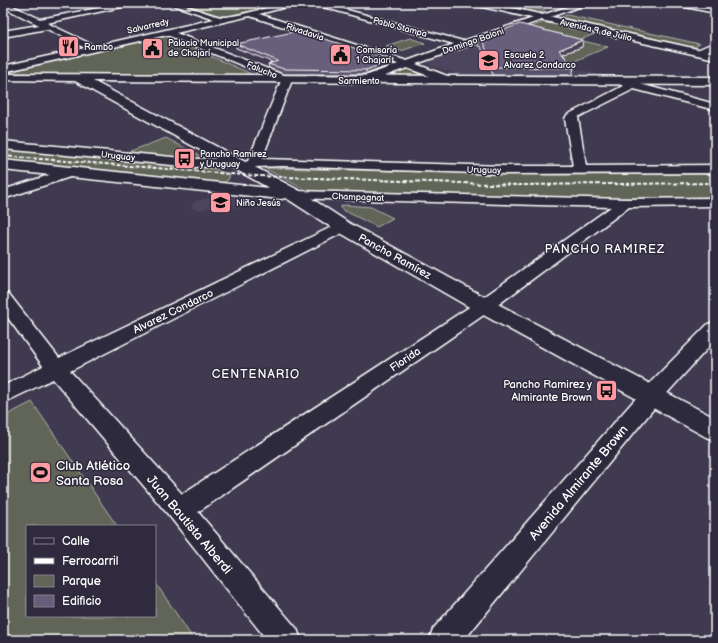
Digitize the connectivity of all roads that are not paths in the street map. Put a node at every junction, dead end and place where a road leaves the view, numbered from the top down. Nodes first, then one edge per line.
1 (136, 3) edge
2 (172, 3) edge
3 (298, 3) edge
4 (313, 3) edge
5 (478, 3) edge
6 (586, 3) edge
7 (670, 3) edge
8 (3, 4) edge
9 (561, 11) junction
10 (715, 11) edge
11 (544, 13) junction
12 (250, 14) junction
13 (584, 16) dead end
14 (224, 20) junction
15 (39, 22) junction
16 (48, 26) junction
17 (167, 32) junction
18 (3, 34) edge
19 (700, 41) dead end
20 (463, 44) junction
21 (715, 44) edge
22 (94, 49) junction
23 (698, 52) junction
24 (715, 56) edge
25 (406, 64) junction
26 (3, 69) edge
27 (3, 77) edge
28 (78, 78) junction
29 (287, 80) junction
30 (361, 81) junction
31 (451, 81) junction
32 (618, 81) junction
33 (715, 82) edge
34 (633, 85) junction
35 (715, 107) edge
36 (3, 146) edge
37 (243, 164) junction
38 (3, 165) edge
39 (715, 169) edge
40 (580, 170) junction
41 (74, 171) junction
42 (3, 195) edge
43 (294, 195) junction
44 (715, 202) edge
45 (626, 203) junction
46 (343, 227) junction
47 (3, 298) edge
48 (484, 306) junction
49 (715, 328) edge
50 (56, 369) junction
51 (652, 395) junction
52 (3, 396) edge
53 (715, 430) edge
54 (180, 510) junction
55 (286, 640) edge
56 (444, 640) edge

1 - 15 street
2 - 14 street
3 - 12 street, Salvarredy
4 - 20 street, Pablo Stampa
5 - 11 street, Avenida 9 de Julio
6 - 9 street
7 - 10 street
8 - 15 street
9 - 11 street, Avenida 9 de Julio
9 - 13 street, Avenida 9 de Julio
11 - 20 street, Domingo Baloni
11 - 23 street, Avenida 9 de Julio
12 - 14 street, Salvarredy
12 - 25 street, Rivadavia
14 - 17 street, Salvarredy
15 - 16 street
16 - 18 street
16 - 22 street
17 - 22 street, Salvarredy
17 - 29 street, Falucho
19 - 21 street
20 - 25 street, Domingo Baloni
21 - 23 street
22 - 26 street, Salvarredy
23 - 24 street, Avenida 9 de Julio
25 - 30 street, Domingo Baloni
25 - 31 street, Rivadavia
27 - 28 street, Sarmiento
28 - 29 street, Sarmiento
28 - 37 street, Pancho Ramírez
29 - 30 street, Sarmiento
29 - 37 street, Falucho
30 - 31 street, Sarmiento
31 - 32 street, Sarmiento
32 - 33 street, Sarmiento
32 - 34 street
34 - 35 street
34 - 40 street
36 - 37 street, Uruguay
37 - 40 street, Uruguay
37 - 43 street, Pancho Ramírez
38 - 41 street, Champagnat
39 - 40 street, Uruguay
41 - 42 street
41 - 43 street, Champagnat
43 - 45 street, Champagnat
43 - 46 street, Pancho Ramírez
44 - 45 street, Champagnat
45 - 48 street, Florida
46 - 48 street, Pancho Ramírez
46 - 50 street, Alvarez Condarco
47 - 50 street, Juan Bautista Alberdi
48 - 51 street, Pancho Ramírez
48 - 54 street, Florida
49 - 51 street, Avenida Almirante Brown
50 - 52 street, Alvarez Condarco
50 - 54 street, Juan Bautista Alberdi
51 - 53 street, Pancho Ramírez
51 - 56 street, Avenida Almirante Brown
54 - 55 street, Juan Bautista Alberdi

